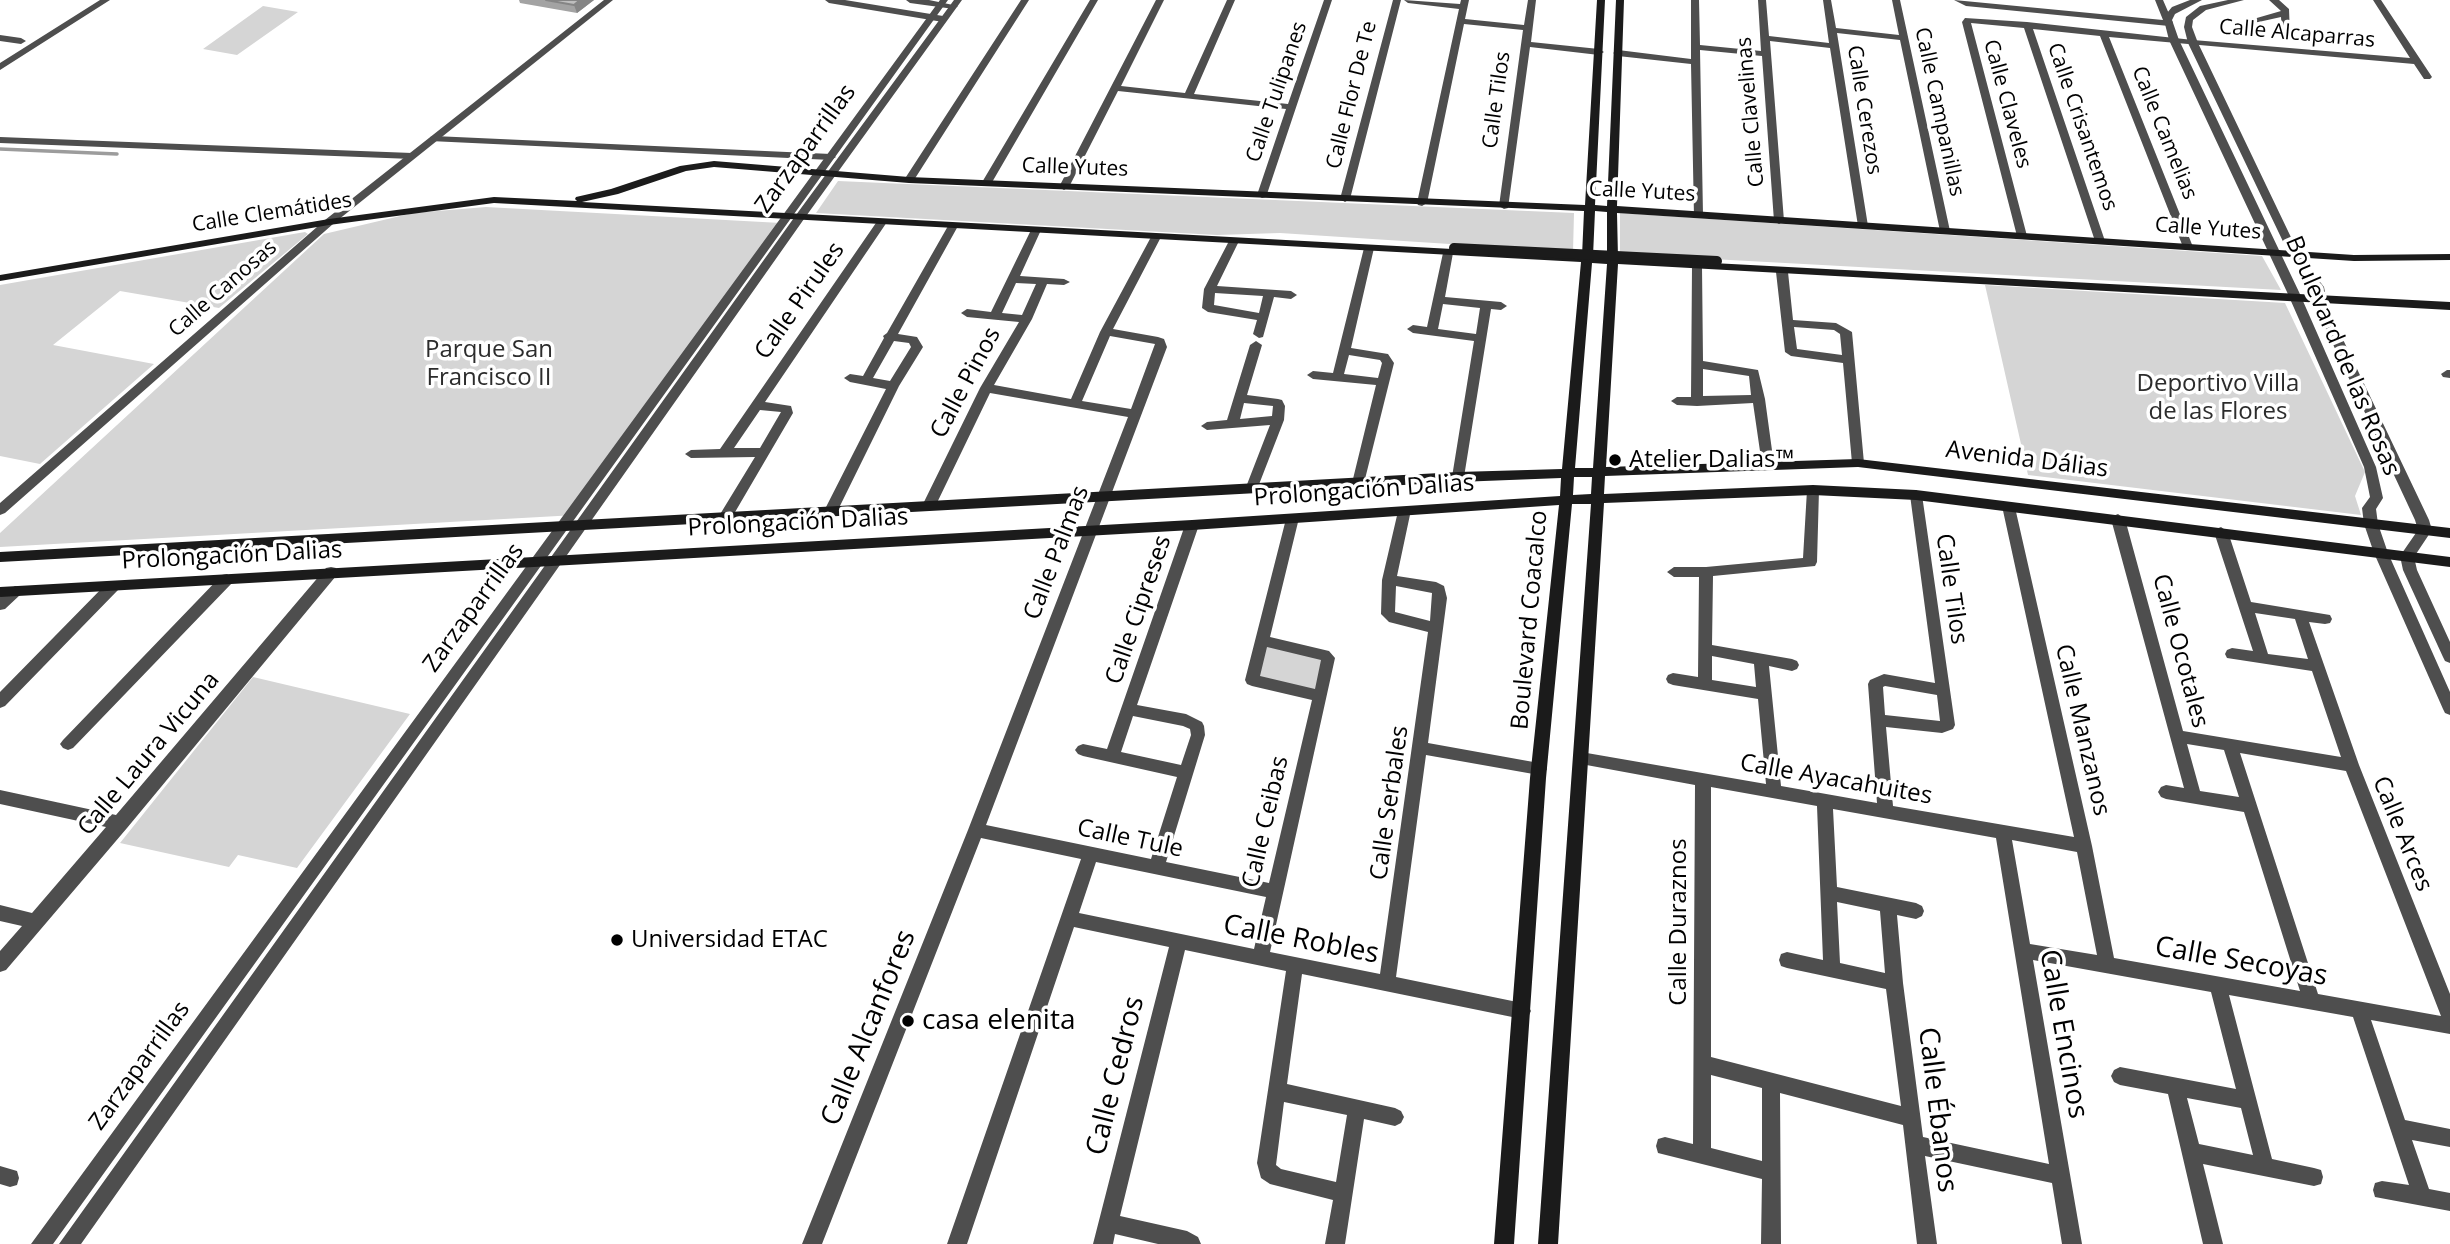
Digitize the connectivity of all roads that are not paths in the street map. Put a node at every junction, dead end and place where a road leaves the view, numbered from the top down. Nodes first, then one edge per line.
1 (106, 0) edge
2 (609, 0) edge
3 (830, 0) edge
4 (910, 0) edge
5 (1026, 0) edge
6 (1094, 0) edge
7 (1160, 0) edge
8 (1231, 0) edge
9 (1328, 0) edge
10 (1397, 0) edge
11 (1409, 0) edge
12 (1532, 0) edge
13 (1601, 0) edge
14 (1620, 0) edge
15 (1695, 0) edge
16 (1762, 0) edge
17 (1827, 0) edge
18 (1896, 0) edge
19 (1958, 0) edge
20 (2159, 0) edge
21 (2198, 0) edge
22 (2240, 0) edge
23 (2273, 0) edge
24 (2377, 0) edge
25 (949, 3) edge
26 (1464, 3) edge
27 (2028, 5) edge
28 (2285, 13) junction
29 (931, 18) junction
30 (943, 19) junction
31 (1460, 21) junction
32 (2168, 21) junction
33 (2027, 25) junction
34 (1527, 28) junction
35 (1832, 30) junction
36 (2261, 32) dead end
37 (2103, 33) junction
38 (2287, 33) dead end
39 (1765, 38) junction
40 (1902, 38) junction
41 (1, 39) edge
42 (2174, 40) junction
43 (21, 41) dead end
44 (2193, 43) junction
45 (1526, 44) junction
46 (1835, 46) junction
47 (1696, 47) junction
48 (1599, 51) junction
49 (1618, 53) junction
50 (1767, 54) junction
51 (2417, 61) junction
52 (1696, 62) junction
53 (0, 67) edge
54 (2427, 77) dead end
55 (1115, 88) junction
56 (1188, 96) junction
57 (1292, 107) junction
58 (0, 139) edge
59 (434, 139) junction
60 (412, 156) junction
61 (831, 156) junction
62 (824, 175) junction
63 (909, 180) junction
64 (986, 184) junction
65 (1064, 187) junction
66 (1262, 195) junction
67 (1345, 199) junction
68 (551, 202) junction
69 (1422, 203) junction
70 (1504, 206) junction
71 (1589, 209) junction
72 (1612, 209) junction
73 (1698, 215) junction
74 (794, 217) junction
75 (1779, 220) junction
76 (328, 222) junction
77 (882, 222) junction
78 (953, 226) junction
79 (1863, 226) junction
80 (1036, 230) junction
81 (1945, 231) junction
82 (2022, 236) junction
83 (1156, 237) junction
84 (1239, 241) junction
85 (2100, 241) junction
86 (2188, 247) junction
87 (1369, 248) junction
88 (1451, 250) junction
89 (2274, 253) junction
90 (2294, 254) junction
91 (2450, 257) edge
92 (1587, 261) junction
93 (1613, 262) junction
94 (1697, 267) junction
95 (1782, 271) junction
96 (0, 278) edge
97 (1013, 279) junction
98 (1944, 279) junction
99 (1043, 281) junction
100 (1064, 282) dead end
101 (1210, 289) junction
102 (1270, 293) junction
103 (1291, 295) dead end
104 (2294, 299) junction
105 (1438, 300) junction
106 (2318, 300) junction
107 (1486, 305) junction
108 (1501, 306) dead end
109 (2450, 306) edge
110 (967, 313) dead end
111 (995, 316) junction
112 (1262, 317) junction
113 (1026, 319) junction
114 (1787, 323) junction
115 (1413, 329) dead end
116 (1432, 331) junction
117 (1106, 332) junction
118 (889, 336) junction
119 (1481, 338) junction
120 (1345, 351) junction
121 (1848, 360) junction
122 (1698, 364) junction
123 (1314, 375) dead end
124 (1338, 376) junction
125 (849, 378) dead end
126 (866, 381) junction
127 (1382, 382) junction
128 (893, 386) junction
129 (986, 388) junction
130 (1241, 398) junction
131 (1759, 399) junction
132 (1677, 401) dead end
133 (1697, 402) junction
134 (1075, 403) junction
135 (755, 405) junction
136 (1135, 414) junction
137 (1278, 420) junction
138 (1232, 424) junction
139 (1207, 426) dead end
140 (763, 452) junction
141 (724, 453) junction
142 (691, 454) dead end
143 (1858, 463) junction
144 (1768, 465) junction
145 (1567, 471) junction
146 (1598, 472) junction
147 (1458, 477) junction
148 (1358, 483) junction
149 (1252, 487) junction
150 (1813, 490) junction
151 (1916, 495) junction
152 (1102, 497) junction
153 (1599, 499) junction
154 (1564, 500) junction
155 (929, 506) junction
156 (2009, 506) junction
157 (0, 510) edge
158 (1404, 510) junction
159 (831, 511) junction
160 (726, 516) junction
161 (1292, 518) junction
162 (2118, 519) junction
163 (2371, 524) junction
164 (582, 525) junction
165 (1192, 525) junction
166 (561, 526) junction
167 (1091, 530) junction
168 (2425, 530) junction
169 (2221, 532) junction
170 (2450, 533) edge
171 (2381, 553) junction
172 (2407, 556) junction
173 (0, 557) edge
174 (558, 559) junction
175 (539, 560) junction
176 (2450, 562) edge
177 (331, 572) junction
178 (1674, 572) dead end
179 (1706, 572) junction
180 (227, 579) junction
181 (1390, 580) junction
182 (113, 586) junction
183 (7, 591) edge
184 (0, 605) edge
185 (2244, 606) junction
186 (2300, 615) junction
187 (2325, 619) dead end
188 (1436, 628) junction
189 (1261, 640) junction
190 (1705, 649) junction
191 (2232, 654) dead end
192 (2450, 657) edge
193 (1761, 659) junction
194 (2263, 659) junction
195 (1792, 665) dead end
196 (2316, 666) junction
197 (1673, 679) dead end
198 (1705, 684) junction
199 (1942, 690) junction
200 (1764, 694) junction
201 (1321, 696) junction
202 (0, 702) edge
203 (1128, 709) junction
204 (2450, 709) edge
205 (1879, 720) junction
206 (2177, 736) junction
207 (68, 744) dead end
208 (2230, 744) junction
209 (1421, 748) junction
210 (1083, 750) dead end
211 (1112, 755) junction
212 (1581, 758) junction
213 (2351, 765) junction
214 (1539, 769) junction
215 (1186, 773) junction
216 (1703, 780) junction
217 (1774, 792) junction
218 (2166, 792) dead end
219 (0, 797) edge
220 (2194, 797) junction
221 (1825, 801) junction
222 (2250, 806) junction
223 (1886, 812) junction
224 (121, 823) junction
225 (975, 830) junction
226 (2003, 832) junction
227 (2084, 846) junction
228 (1091, 854) junction
229 (1156, 867) junction
230 (1275, 892) junction
231 (1829, 893) junction
232 (1888, 905) junction
233 (1916, 911) dead end
234 (0, 913) edge
235 (1070, 919) junction
236 (36, 922) junction
237 (1179, 942) junction
238 (2022, 950) junction
239 (1261, 959) junction
240 (1787, 960) dead end
241 (0, 964) edge
242 (1295, 965) junction
243 (2107, 965) junction
244 (1832, 971) junction
245 (1894, 983) junction
246 (1387, 984) junction
247 (2218, 985) junction
248 (2312, 1001) junction
249 (1522, 1010) junction
250 (2359, 1010) junction
251 (2450, 1016) edge
252 (2450, 1026) edge
253 (1703, 1064) junction
254 (2120, 1076) dead end
255 (1771, 1081) junction
256 (2176, 1088) junction
257 (1277, 1091) junction
258 (2249, 1101) junction
259 (1357, 1108) junction
260 (1395, 1117) dead end
261 (1911, 1118) junction
262 (2399, 1128) junction
263 (2450, 1138) edge
264 (1914, 1144) junction
265 (1665, 1146) dead end
266 (2192, 1152) junction
267 (1702, 1156) junction
268 (2265, 1167) junction
269 (1770, 1172) junction
270 (2061, 1175) junction
271 (2314, 1177) dead end
272 (2382, 1190) dead end
273 (1343, 1194) junction
274 (2422, 1197) junction
275 (2450, 1202) edge
276 (1108, 1223) junction
277 (41, 1244) edge
278 (69, 1244) edge
279 (812, 1244) edge
280 (957, 1244) edge
281 (1103, 1244) edge
282 (1191, 1244) edge
283 (1335, 1244) edge
284 (1504, 1244) edge
285 (1548, 1244) edge
286 (1770, 1244) edge
287 (1927, 1244) edge
288 (2072, 1244) edge
289 (2213, 1244) edge

1 - 53 street
2 - 59 street, Calle Canosas
3 - 29 street
4 - 25 street
5 - 63 street
6 - 64 street
7 - 55 street
8 - 56 street
9 - 57 street, Calle Tulipanes
10 - 67 street, Calle Flor De Te
11 - 26 street
12 - 34 street, Calle Tilos
13 - 48 main road, Boulevard Coacalco
14 - 49 main road
15 - 47 street
16 - 39 street, Calle Clavelinas
17 - 35 street, Calle Cerezos
18 - 40 street, Calle Campanillas
19 - 27 street
20 - 32 street, Boulevard de las Rosas
21 - 32 street
22 - 44 street
23 - 28 street
24 - 51 street, Calle Alcaparras
25 - 29 street, Zarzaparrillas
25 - 30 street, Zarzaparrillas
26 - 31 street
27 - 32 street
28 - 36 street
28 - 38 street
29 - 30 street
29 - 61 street, Zarzaparrillas
30 - 62 street, Zarzaparrillas
31 - 34 street
31 - 69 street
32 - 42 street, Boulevard de las Rosas
33 - 37 street, Calle Claveles
33 - 82 street, Calle Claveles
33 - 85 street, Calle Crisantemos
34 - 45 street, Calle Tilos
35 - 40 street
35 - 46 street, Calle Cerezos
37 - 42 street, Calle Claveles
37 - 86 street, Calle Camelias
39 - 46 street
39 - 50 street, Calle Clavelinas
40 - 81 street, Calle Campanillas
41 - 43 street
42 - 44 street, Calle Alcaparras
42 - 89 street, Boulevard de las Rosas
44 - 51 street, Calle Alcaparras
44 - 90 street, Boulevard de las Rosas
45 - 48 street
45 - 70 street, Calle Tilos
46 - 79 street, Calle Cerezos
47 - 50 street
47 - 52 street
48 - 71 main road, Boulevard Coacalco
49 - 52 street
49 - 72 main road
50 - 75 street, Calle Clavelinas
51 - 54 street, Calle Alcaparras
52 - 73 street
55 - 56 street
55 - 65 street
56 - 57 street
57 - 66 street, Calle Tulipanes
58 - 60 street
59 - 60 street, Calle Canosas
59 - 61 street
60 - 76 street, Calle Canosas
61 - 62 street, Zarzaparrillas
62 - 63 main road, Calle Yutes
62 - 68 main road, Calle Clemátides
62 - 74 street, Zarzaparrillas
63 - 64 main road, Calle Yutes
64 - 65 main road, Calle Yutes
65 - 66 main road, Calle Yutes
66 - 67 main road, Calle Yutes
67 - 69 main road, Calle Yutes
68 - 74 main road, Calle Clemátides
68 - 76 main road, Calle Clemátides
69 - 70 main road, Calle Yutes
70 - 71 main road, Calle Yutes
71 - 72 main road, Calle Yutes
71 - 92 main road, Boulevard Coacalco
72 - 73 main road, Calle Yutes
72 - 93 main road
73 - 75 main road, Calle Yutes
74 - 77 main road
74 - 164 street, Zarzaparrillas
74 - 166 street, Zarzaparrillas
75 - 79 main road, Calle Yutes
76 - 96 main road, Calle Clemátides
76 - 157 street, Calle Canosas
77 - 78 main road
77 - 135 street, Calle Pirules
78 - 80 main road
78 - 118 street
79 - 81 main road, Calle Yutes
80 - 83 main road
80 - 97 street
81 - 82 main road, Calle Yutes
82 - 85 main road, Calle Yutes
83 - 84 main road
83 - 117 street
84 - 87 main road
84 - 88 main road
84 - 101 street
85 - 86 main road, Calle Yutes
86 - 89 main road, Calle Yutes
87 - 88 main road
87 - 120 street
88 - 92 main road
88 - 98 main road, bridge
88 - 105 street
89 - 90 main road, Calle Yutes
89 - 104 street, Boulevard de las Rosas
90 - 91 main road, Calle Yutes
90 - 106 street, Boulevard de las Rosas
92 - 93 main road
92 - 145 main road, Boulevard Coacalco
93 - 94 main road
93 - 146 main road
94 - 95 main road
94 - 122 street
95 - 98 main road
95 - 114 street
97 - 99 street
97 - 111 street
98 - 104 main road
99 - 100 street
99 - 113 street, Calle Pinos
101 - 102 street
101 - 112 street
102 - 103 street
102 - 112 street
104 - 106 main road
104 - 163 street, Boulevard de las Rosas
105 - 107 street
105 - 116 street
106 - 109 main road
106 - 168 street, Boulevard de las Rosas
107 - 108 street
107 - 119 street
110 - 111 street
111 - 113 street
112 - 130 street
113 - 129 street, Calle Pinos
114 - 121 street
114 - 121 street
115 - 116 street
116 - 119 street
117 - 134 street
117 - 136 street, Calle Palmas
118 - 126 street
118 - 128 street
119 - 147 street
120 - 124 street
120 - 127 street
121 - 143 street
122 - 131 street
122 - 133 street
123 - 124 street
124 - 127 street
125 - 126 street
126 - 128 street
127 - 148 street
128 - 159 street
129 - 134 street
129 - 155 street, Calle Pinos
130 - 137 street
130 - 138 street
131 - 133 street
131 - 144 street
132 - 133 street
134 - 136 street
135 - 140 street
135 - 141 street, Calle Pirules
136 - 152 street, Calle Palmas
137 - 138 street
137 - 149 street
138 - 139 street
140 - 141 street
140 - 160 street
141 - 142 street
143 - 144 main road, Avenida Dálias
143 - 163 main road, Avenida Dálias
144 - 146 main road, Avenida Dálias
145 - 146 main road, Prolongación Dalias
145 - 147 main road, Prolongación Dalias
145 - 154 main road, Boulevard Coacalco
146 - 153 main road
147 - 148 main road, Prolongación Dalias
148 - 149 main road, Prolongación Dalias
149 - 152 main road, Prolongación Dalias
150 - 151 main road, Avenida Dálias
150 - 153 main road, Avenida Dálias
150 - 179 street
151 - 156 main road, Avenida Dálias
151 - 199 street, Calle Tilos
152 - 155 main road, Prolongación Dalias
152 - 167 street, Calle Palmas
153 - 154 main road, Prolongación Dalias
153 - 212 main road
154 - 158 main road, Prolongación Dalias
154 - 214 main road, Boulevard Coacalco
155 - 159 main road, Prolongación Dalias
156 - 162 main road, Avenida Dálias
156 - 227 street, Calle Manzanos
158 - 161 main road, Prolongación Dalias
158 - 181 street
159 - 160 main road, Prolongación Dalias
160 - 164 main road, Prolongación Dalias
161 - 165 main road, Prolongación Dalias
161 - 189 street
162 - 169 main road, Avenida Dálias
162 - 206 street, Calle Ocotales
163 - 168 main road, Avenida Dálias
163 - 171 street, Boulevard de las Rosas
164 - 166 main road, Prolongación Dalias
164 - 174 street, Zarzaparrillas
165 - 167 main road, Prolongación Dalias
165 - 203 street, Calle Cipreses
166 - 173 main road, Prolongación Dalias
166 - 175 street, Zarzaparrillas
167 - 174 main road, Prolongación Dalias
167 - 225 street, Calle Palmas
168 - 170 main road, Avenida Dálias
168 - 172 street
169 - 171 main road, Avenida Dálias
169 - 185 street
171 - 172 main road, Avenida Dálias
171 - 204 street, Boulevard de las Rosas
172 - 176 main road, Avenida Dálias
172 - 192 street
174 - 175 main road, Prolongación Dalias
174 - 278 street, Zarzaparrillas
175 - 177 main road, Prolongación Dalias
175 - 277 street, Zarzaparrillas
177 - 180 main road, Prolongación Dalias
177 - 224 street, Calle Laura Vicuna
178 - 179 street
179 - 190 street
180 - 182 main road, Prolongación Dalias
180 - 207 street
181 - 188 street
181 - 188 street, Calle Serbales
182 - 183 main road, Prolongación Dalias
182 - 202 street
183 - 184 street
185 - 186 street
185 - 194 street
186 - 187 street
186 - 196 street, Calle Arces
188 - 209 street, Calle Serbales
189 - 201 street, Calle Ceibas
189 - 201 street
190 - 193 street
190 - 198 street
191 - 194 street
193 - 195 street
193 - 200 street
194 - 196 street
196 - 213 street, Calle Arces
197 - 198 street
198 - 200 street
199 - 205 street
199 - 205 street, Calle Tilos
200 - 217 street
201 - 230 street, Calle Ceibas
203 - 211 street, Calle Cipreses
203 - 215 street, Calle Cipreses
205 - 223 street
206 - 208 street
206 - 220 street, Calle Ocotales
208 - 213 street
208 - 222 street, Calle Ocotales
209 - 214 street
209 - 246 street, Calle Serbales
210 - 211 street
211 - 215 street
212 - 216 street, Calle Ayacahuites
212 - 285 main road
213 - 251 street, Calle Arces
214 - 249 main road, Boulevard Coacalco
215 - 229 street, Calle Cipreses
216 - 217 street, Calle Ayacahuites
216 - 253 street, Calle Duraznos
217 - 221 street, Calle Ayacahuites
218 - 220 street
219 - 224 street
220 - 222 street
221 - 223 street, Calle Ayacahuites
221 - 231 street
222 - 248 street, Calle Ocotales
223 - 226 street, Calle Ayacahuites
224 - 236 street, Calle Laura Vicuna
225 - 228 street, Calle Tule
225 - 279 street, Calle Alcanfores
226 - 227 street, Calle Ayacahuites
226 - 238 street, Calle Encinos
227 - 243 street, Calle Manzanos
228 - 229 street, Calle Tule
228 - 235 street
229 - 230 street, Calle Tule
230 - 239 street, Calle Ceibas
231 - 232 street
231 - 244 street
232 - 233 street
232 - 245 street, Calle Ébanos
234 - 236 street
235 - 237 street, Calle Robles
235 - 280 street
236 - 241 street, Calle Laura Vicuna
237 - 239 street, Calle Robles
237 - 276 street, Calle Cedros
238 - 243 street, Calle Secoyas
238 - 270 street, Calle Encinos
239 - 242 street, Calle Robles
240 - 244 street
242 - 246 street, Calle Robles
242 - 257 street
243 - 247 street, Calle Secoyas
244 - 245 street
245 - 261 street, Calle Ébanos
246 - 249 street, Calle Robles
247 - 248 street, Calle Secoyas
247 - 258 street
248 - 250 street, Calle Secoyas
249 - 284 main road, Boulevard Coacalco
250 - 252 street, Calle Secoyas
250 - 262 street
253 - 255 street
253 - 267 street, Calle Duraznos
254 - 256 street
255 - 261 street
255 - 269 street
256 - 258 street
256 - 266 street
257 - 259 street
257 - 273 street
258 - 268 street
259 - 260 street
259 - 273 street
261 - 264 street, Calle Ébanos
262 - 263 street
262 - 274 street
264 - 270 street
264 - 287 street, Calle Ébanos
265 - 267 street
266 - 268 street
266 - 289 street
267 - 269 street
268 - 271 street
269 - 286 street
270 - 288 street, Calle Encinos
272 - 274 street
273 - 283 street
274 - 275 street
276 - 281 street, Calle Cedros
276 - 282 street

